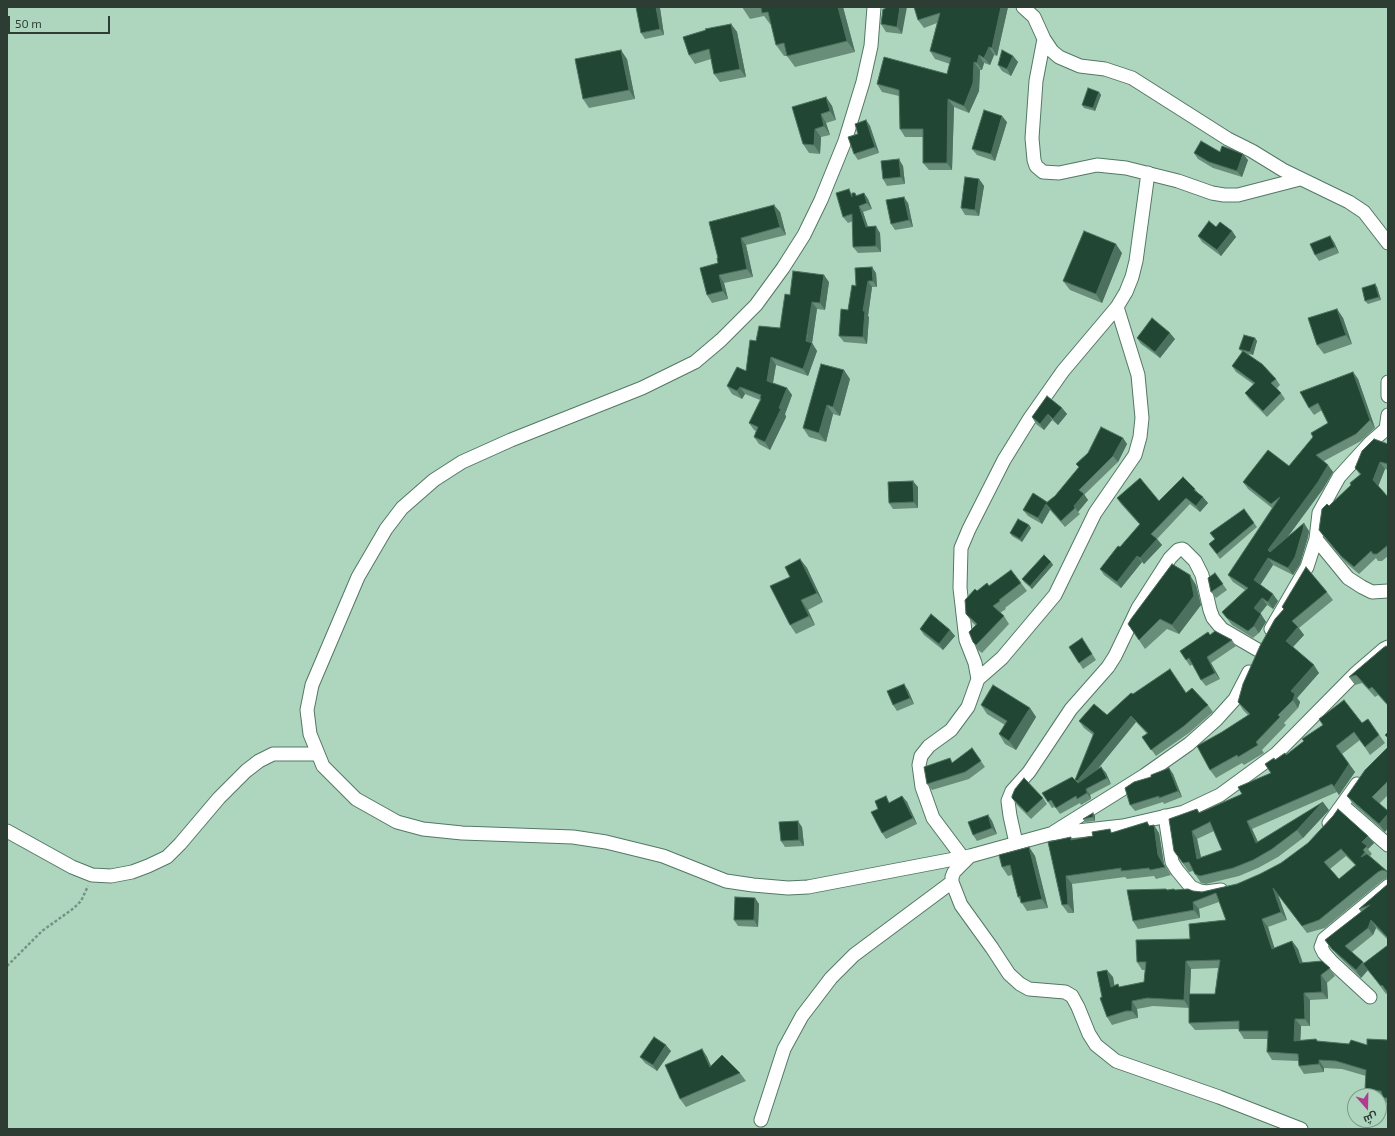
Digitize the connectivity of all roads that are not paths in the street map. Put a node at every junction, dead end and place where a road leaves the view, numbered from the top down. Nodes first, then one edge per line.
1 (874, 7) edge
2 (1023, 7) edge
3 (1044, 39) junction
4 (1148, 173) junction
5 (1300, 179) junction
6 (1388, 243) edge
7 (1117, 307) junction
8 (1388, 382) edge
9 (1388, 396) edge
10 (1388, 415) edge
11 (1387, 430) edge
12 (1316, 539) junction
13 (1388, 591) edge
14 (1388, 647) edge
15 (1258, 650) junction
16 (978, 679) junction
17 (318, 754) junction
18 (1364, 774) edge
19 (1342, 805) junction
20 (1165, 816) junction
21 (1322, 830) edge
22 (7, 831) edge
23 (1050, 834) junction
24 (1016, 843) junction
25 (1388, 845) edge
26 (966, 857) junction
27 (952, 882) junction
28 (1234, 886) edge
29 (1388, 886) edge
30 (1370, 997) dead end
31 (761, 1120) dead end
32 (1301, 1129) edge

1 - 17 street
2 - 3 street
3 - 4 street
3 - 5 street
4 - 5 street
4 - 7 street
5 - 6 street
7 - 16 street
7 - 16 street
8 - 9 street
10 - 11 street
11 - 12 street
12 - 13 street
12 - 15 street
14 - 20 street
15 - 23 street
15 - 24 street
16 - 26 street
17 - 22 street
17 - 26 street
18 - 19 street
19 - 21 street
19 - 25 street
20 - 23 street
20 - 28 street
23 - 24 street
24 - 26 street
26 - 27 street
27 - 31 street
27 - 32 street
29 - 30 street

